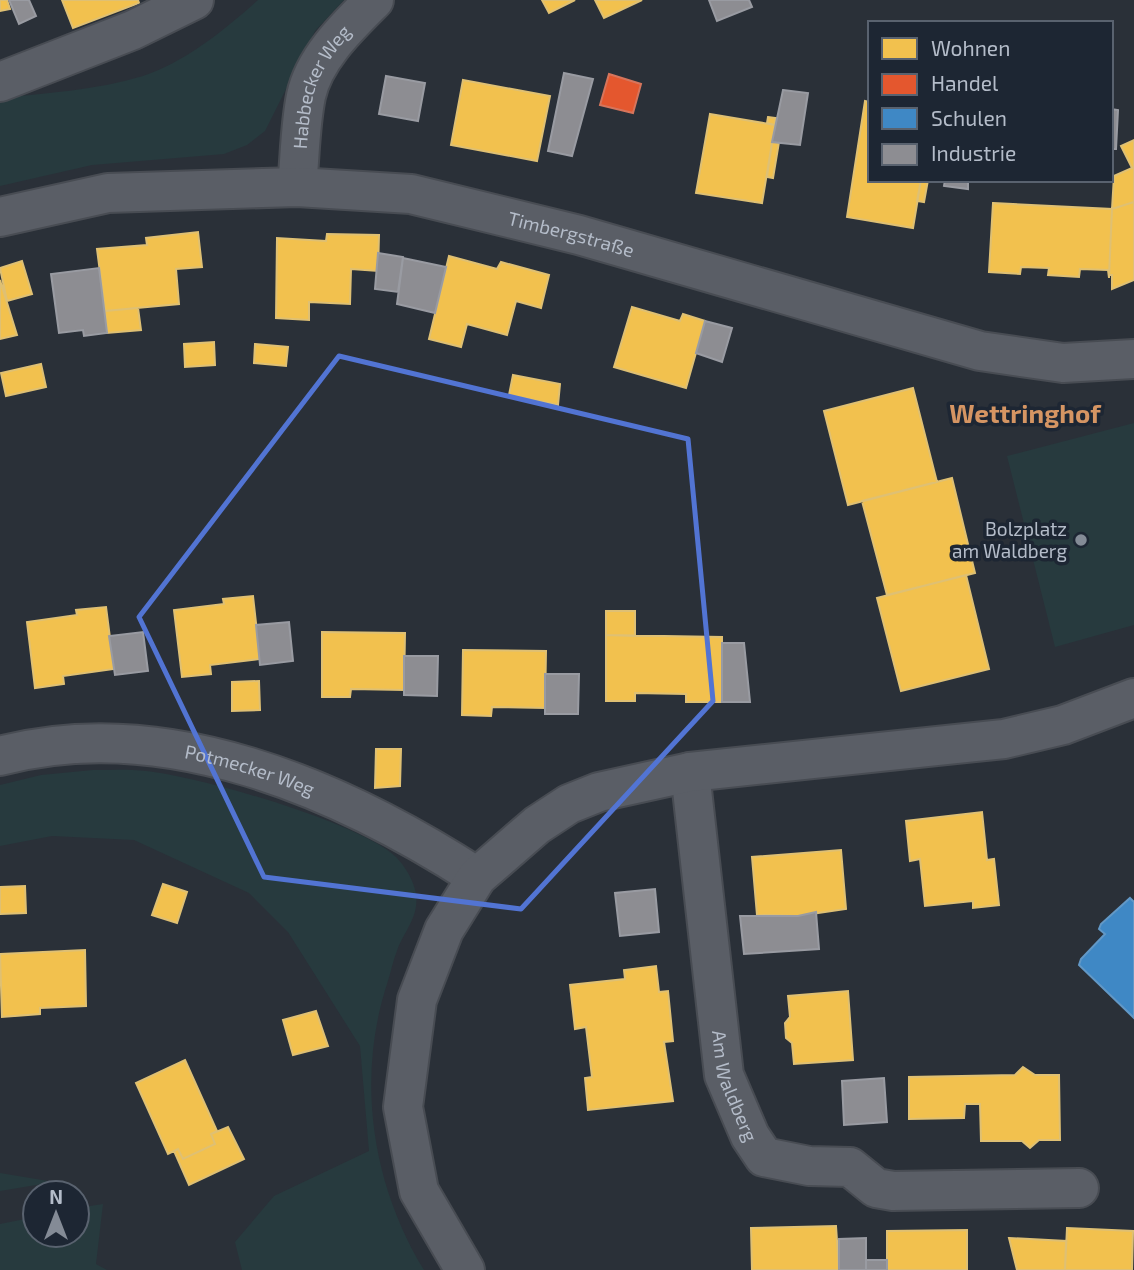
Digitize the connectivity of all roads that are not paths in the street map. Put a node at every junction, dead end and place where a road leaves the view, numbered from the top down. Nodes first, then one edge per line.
1 (194, 0) edge
2 (374, 0) edge
3 (0, 82) edge
4 (297, 187) junction
5 (0, 217) edge
6 (1134, 359) edge
7 (1134, 698) edge
8 (0, 756) edge
9 (690, 772) junction
10 (477, 877) junction
11 (1079, 1188) dead end
12 (465, 1270) edge

1 - 3 street
2 - 4 street, Habbecker Weg
4 - 5 street, Timbergstraße
4 - 6 street, Timbergstraße
7 - 9 street
8 - 10 street, Potmecker Weg
9 - 10 street
9 - 11 street, Am Waldberg
10 - 12 street

